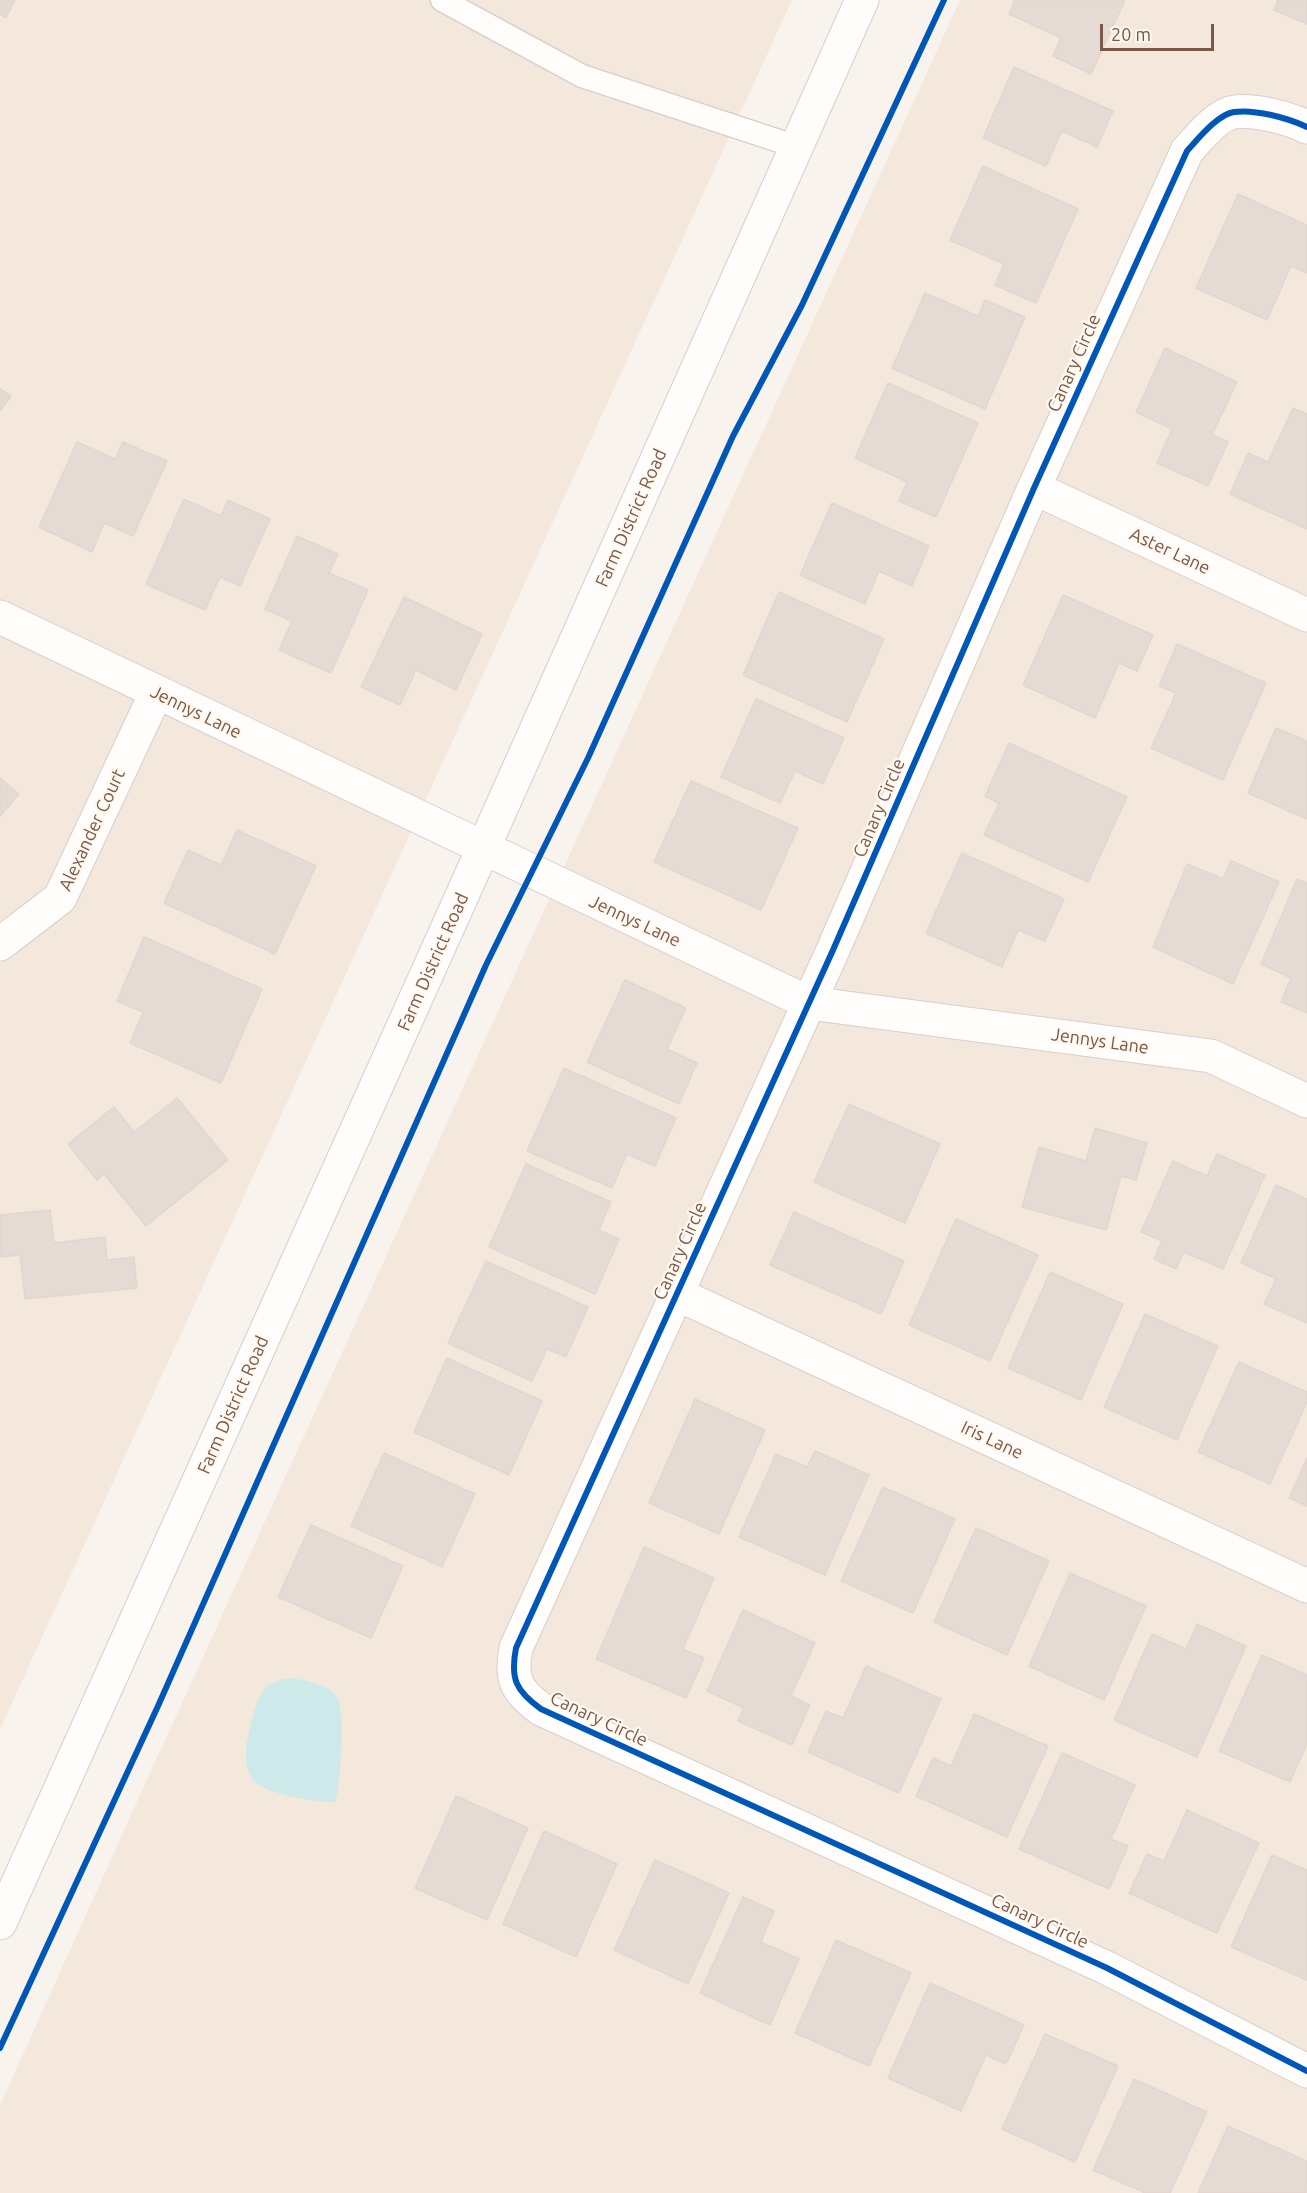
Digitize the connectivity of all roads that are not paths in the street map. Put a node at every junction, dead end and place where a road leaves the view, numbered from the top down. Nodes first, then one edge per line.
1 (442, 0) edge
2 (862, 0) edge
3 (1307, 127) edge
4 (796, 147) junction
5 (1034, 488) junction
6 (1307, 615) edge
7 (0, 617) edge
8 (156, 693) junction
9 (483, 849) junction
10 (0, 944) edge
11 (809, 1003) junction
12 (1307, 1101) edge
13 (677, 1294) junction
14 (1307, 1586) edge
15 (0, 1923) edge
16 (1307, 2071) edge

1 - 4 lane
2 - 4 street, Farm District Road
3 - 5 street, Canary Circle
4 - 9 street, Farm District Road
5 - 6 street, Aster Lane
5 - 11 street, Canary Circle
7 - 8 street, Jennys Lane
8 - 9 street, Jennys Lane
8 - 10 street, Alexander Court
9 - 11 street, Jennys Lane
9 - 15 street, Farm District Road
11 - 12 street, Jennys Lane
11 - 13 street, Canary Circle
13 - 14 street, Iris Lane
13 - 16 street, Canary Circle

